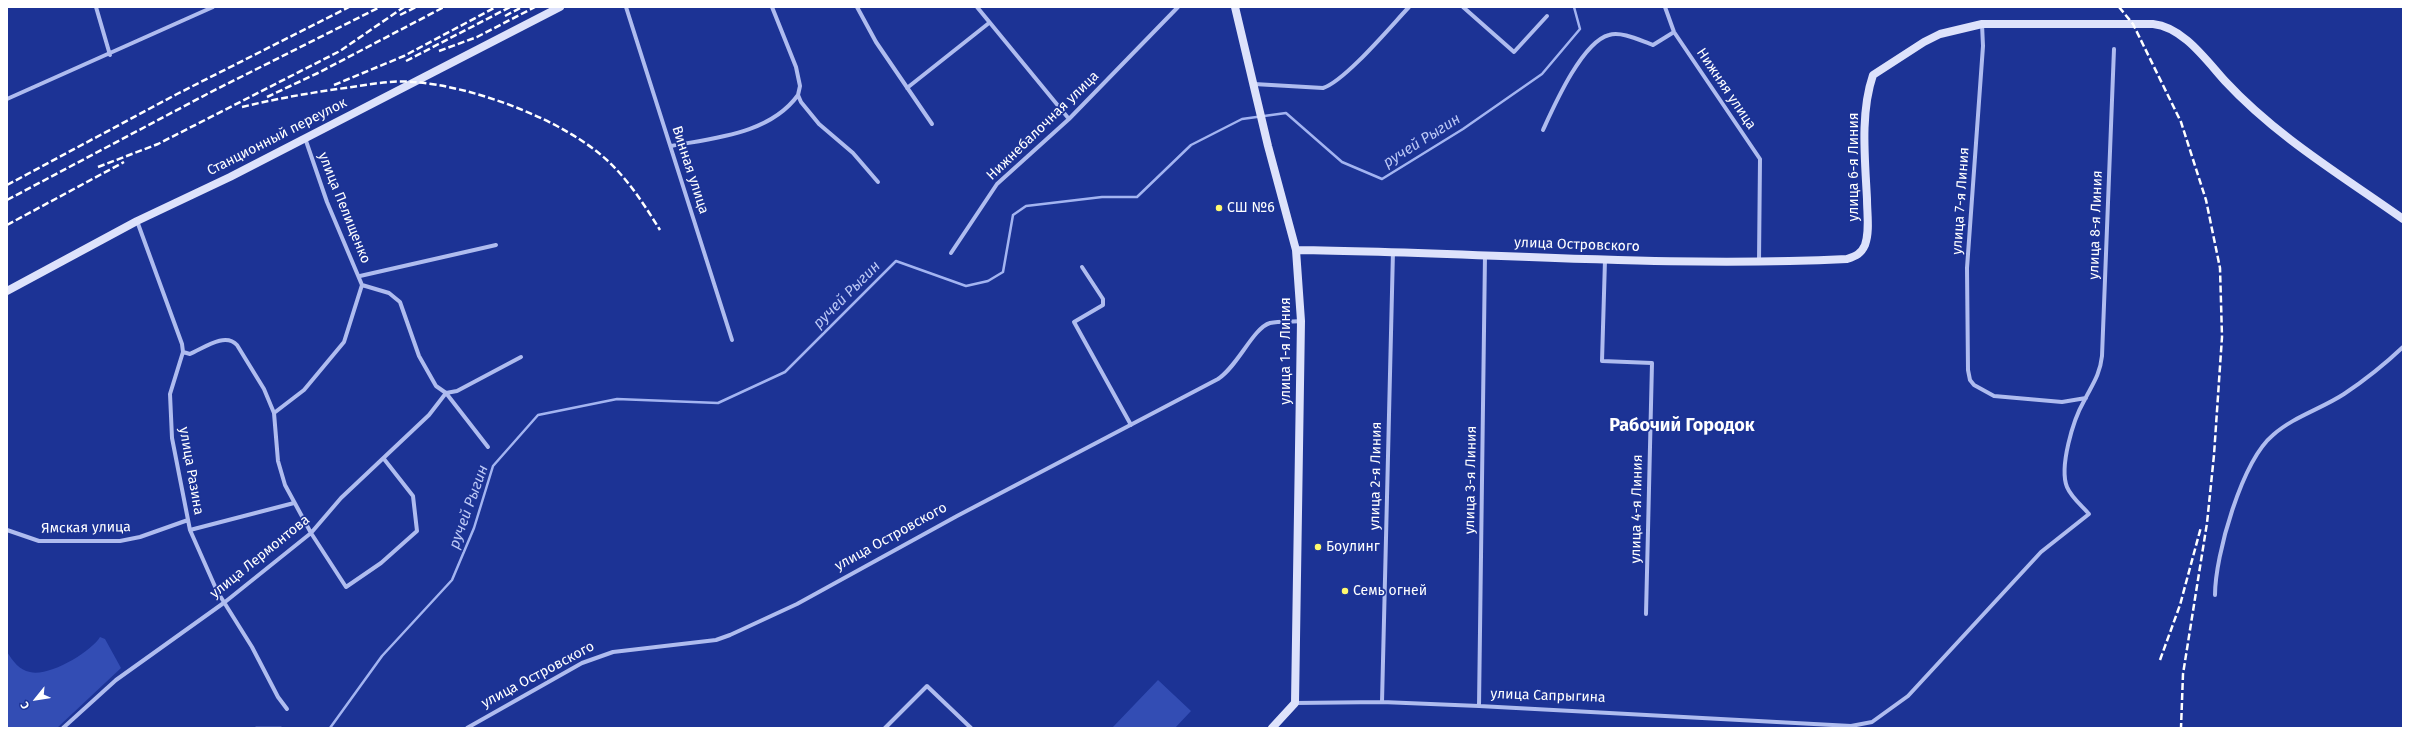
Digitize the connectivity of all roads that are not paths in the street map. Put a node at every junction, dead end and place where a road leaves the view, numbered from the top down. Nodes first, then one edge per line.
1 (96, 7) edge
2 (213, 7) edge
3 (560, 7) edge
4 (626, 7) edge
5 (772, 7) edge
6 (857, 7) edge
7 (977, 7) edge
8 (1178, 7) edge
9 (1235, 7) edge
10 (1409, 7) edge
11 (1463, 7) edge
12 (1665, 7) edge
13 (1547, 16) dead end
14 (989, 23) junction
15 (1982, 24) junction
16 (1674, 32) junction
17 (2114, 49) dead end
18 (110, 55) junction
19 (1254, 84) junction
20 (907, 88) junction
21 (798, 95) junction
22 (7, 100) edge
23 (1070, 119) junction
24 (932, 124) dead end
25 (1543, 130) dead end
26 (305, 138) junction
27 (670, 146) junction
28 (878, 182) dead end
29 (2403, 219) edge
30 (137, 221) junction
31 (496, 245) dead end
32 (1296, 250) junction
33 (1393, 251) junction
34 (951, 253) dead end
35 (1485, 254) junction
36 (1856, 256) joint
37 (1605, 260) junction
38 (1759, 261) junction
39 (1082, 267) dead end
40 (360, 276) junction
41 (362, 285) junction
42 (7, 291) edge
43 (1301, 321) junction
44 (732, 340) dead end
45 (2403, 347) edge
46 (183, 352) junction
47 (521, 357) dead end
48 (446, 393) junction
49 (2086, 398) junction
50 (274, 413) junction
51 (1131, 425) junction
52 (488, 447) dead end
53 (384, 459) junction
54 (294, 503) junction
55 (188, 520) junction
56 (7, 530) edge
57 (190, 530) junction
58 (311, 533) junction
59 (2215, 595) dead end
60 (225, 602) junction
61 (1646, 614) dead end
62 (1295, 702) junction
63 (1382, 702) junction
64 (1479, 706) junction
65 (287, 710) dead end
66 (1835, 725) joint
67 (63, 728) edge
68 (467, 728) edge
69 (885, 728) edge
70 (971, 728) edge
71 (1272, 728) edge

1 - 18 street
2 - 18 street
3 - 26 street, Станционный переулок
4 - 27 street, Винная улица
5 - 21 street
6 - 20 street
7 - 14 street
8 - 23 street, Нижнебалочная улица
9 - 19 street, улица 1-я Линия
10 - 19 street
11 - 13 street
12 - 16 street, Нижняя улица
14 - 20 street
14 - 23 street
15 - 29 street
15 - 36 street, улица 6-я Линия
15 - 49 street, улица 7-я Линия
16 - 25 street
16 - 38 street, Нижняя улица
17 - 49 street, улица 8-я Линия
18 - 22 street
19 - 32 street, улица 1-я Линия
20 - 24 street
21 - 27 street
21 - 28 street
23 - 34 street, Нижнебалочная улица
26 - 30 street, Станционный переулок
26 - 40 street, улица Пелищенко
27 - 44 street, Винная улица
30 - 42 street, Станционный переулок
30 - 46 street
31 - 40 street
32 - 33 street, улица Островского
32 - 43 street, улица 1-я Линия
33 - 35 street, улица Островского
33 - 63 street, улица 2-я Линия
35 - 37 street, улица Островского
35 - 64 street, улица 3-я Линия
36 - 38 street, улица Островского
37 - 38 street, улица Островского
37 - 61 street, улица 4-я Линия
39 - 51 street
40 - 41 street, улица Пелищенко
41 - 48 street, улица Пелищенко
41 - 50 street, улица Пелищенко
43 - 51 street, улица Островского
43 - 62 street, улица 1-я Линия
45 - 59 street
46 - 50 street
46 - 55 street, улица Разина
47 - 48 street
48 - 52 street, улица Пелищенко
48 - 53 street, улица Лермонтова
49 - 66 street, улица 8-я Линия
50 - 54 street
51 - 68 street, улица Островского
53 - 58 street, улица Лермонтова
53 - 58 street
54 - 57 street
54 - 58 street
55 - 56 street, Ямская улица
55 - 57 street, улица Разина
57 - 60 street, улица Разина
58 - 60 street, улица Лермонтова
60 - 65 street, улица Разина
60 - 67 street, улица Лермонтова
62 - 63 street, улица Сапрыгина
62 - 71 street
63 - 64 street, улица Сапрыгина
64 - 66 street, улица Сапрыгина
69 - 70 street

